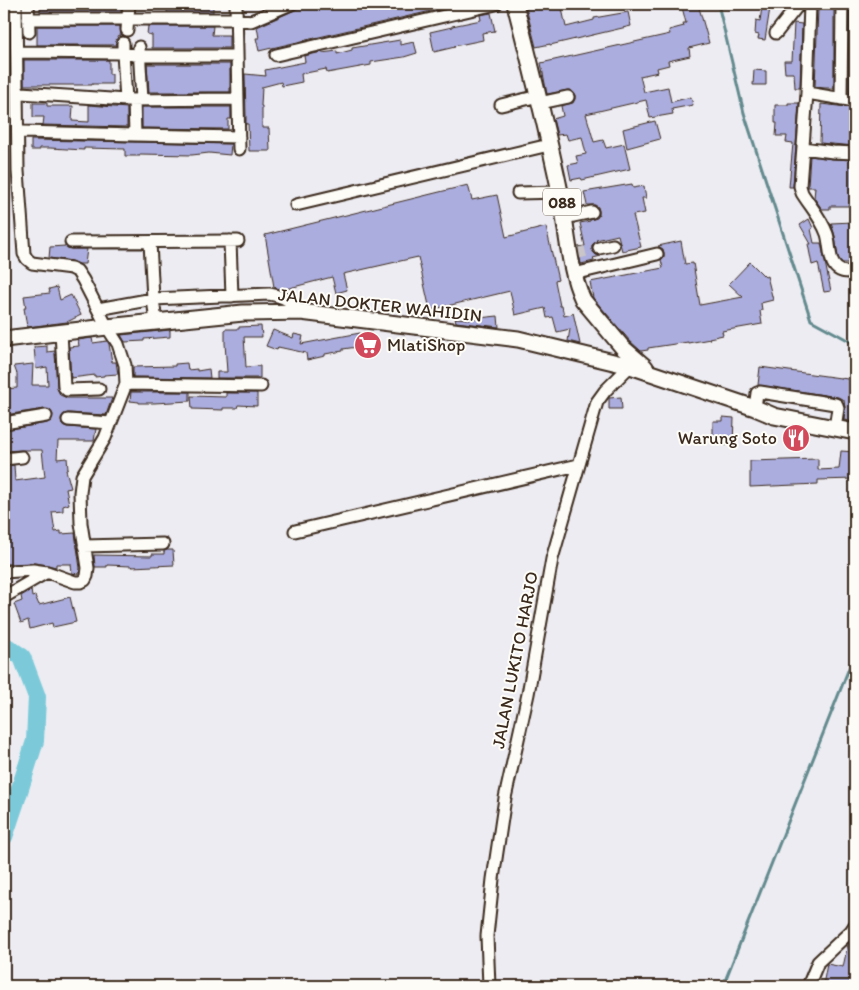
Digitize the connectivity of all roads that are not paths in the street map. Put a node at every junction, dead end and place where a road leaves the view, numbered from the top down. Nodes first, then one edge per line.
1 (16, 4) edge
2 (28, 4) edge
3 (129, 4) edge
4 (236, 4) edge
5 (291, 4) edge
6 (496, 4) edge
7 (515, 4) edge
8 (799, 4) edge
9 (810, 4) edge
10 (842, 4) edge
11 (28, 19) junction
12 (236, 20) junction
13 (127, 25) junction
14 (29, 32) dead end
15 (776, 33) dead end
16 (123, 48) junction
17 (140, 51) junction
18 (276, 55) dead end
19 (237, 56) junction
20 (21, 93) junction
21 (807, 93) junction
22 (568, 97) dead end
23 (238, 99) junction
24 (539, 99) junction
25 (841, 99) junction
26 (134, 100) junction
27 (855, 101) edge
28 (501, 105) dead end
29 (23, 132) junction
30 (135, 135) junction
31 (239, 136) junction
32 (549, 145) junction
33 (803, 148) junction
34 (239, 149) dead end
35 (855, 153) edge
36 (25, 155) dead end
37 (560, 192) junction
38 (518, 193) dead end
39 (296, 205) dead end
40 (592, 212) dead end
41 (564, 218) junction
42 (71, 242) dead end
43 (150, 242) junction
44 (612, 245) dead end
45 (595, 249) tunnel mouth
46 (657, 254) dead end
47 (855, 272) edge
48 (574, 274) junction
49 (232, 296) junction
50 (153, 300) junction
51 (98, 309) junction
52 (300, 312) junction
53 (156, 322) junction
54 (106, 327) junction
55 (61, 332) junction
56 (4, 339) edge
57 (632, 362) junction
58 (126, 384) junction
59 (261, 386) dead end
60 (99, 389) dead end
61 (755, 408) junction
62 (46, 416) dead end
63 (68, 420) dead end
64 (4, 423) edge
65 (111, 423) junction
66 (835, 428) junction
67 (855, 432) edge
68 (22, 457) dead end
69 (4, 459) edge
70 (578, 465) junction
71 (295, 531) dead end
72 (163, 544) dead end
73 (84, 546) junction
74 (4, 572) edge
75 (47, 572) junction
76 (4, 597) edge
77 (854, 929) edge
78 (489, 986) edge
79 (808, 986) edge

1 - 51 street
2 - 11 street
3 - 13 street
4 - 12 street
5 - 12 street
6 - 18 street
7 - 24 main road, 088
8 - 15 street
9 - 21 street
10 - 25 street
11 - 13 street
11 - 14 street
12 - 13 street
12 - 19 street
16 - 17 street
16 - 20 street
16 - 26 street
17 - 19 street
17 - 26 street
19 - 23 street
20 - 26 street
20 - 29 street
21 - 25 street
21 - 33 street
22 - 24 street
23 - 26 street
23 - 31 street
24 - 28 street
24 - 32 main road, 088
25 - 27 street
26 - 30 street
29 - 30 street
29 - 36 street
30 - 31 street
31 - 34 street
32 - 37 main road, 088
32 - 39 street
33 - 35 street
33 - 47 street
37 - 38 street
37 - 41 main road, 088
40 - 41 street
41 - 48 main road, 088
42 - 43 street
43 - 49 street
43 - 50 street
44 - 45 street
46 - 48 street
48 - 57 main road, 088
49 - 50 street
49 - 52 street
50 - 51 street
50 - 53 street
51 - 54 street
52 - 53 main road, JALAN DOKTER WAHIDIN
52 - 57 main road, JALAN DOKTER WAHIDIN
53 - 54 main road, JALAN DOKTER WAHIDIN
54 - 55 main road, JALAN DOKTER WAHIDIN
54 - 58 street
55 - 56 main road, JALAN DOKTER WAHIDIN
55 - 60 street
57 - 61 main road, JALAN DOKTER WAHIDIN
57 - 70 street, JALAN LUKITO HARJO
58 - 59 street
58 - 65 street
61 - 66 main road, JALAN DOKTER WAHIDIN
61 - 66 street
62 - 64 street
63 - 65 street
65 - 73 street
66 - 67 main road, JALAN DOKTER WAHIDIN
68 - 69 street
70 - 71 street
70 - 78 street, JALAN LUKITO HARJO
72 - 73 street
73 - 75 street
74 - 75 street
75 - 76 street
77 - 79 street

